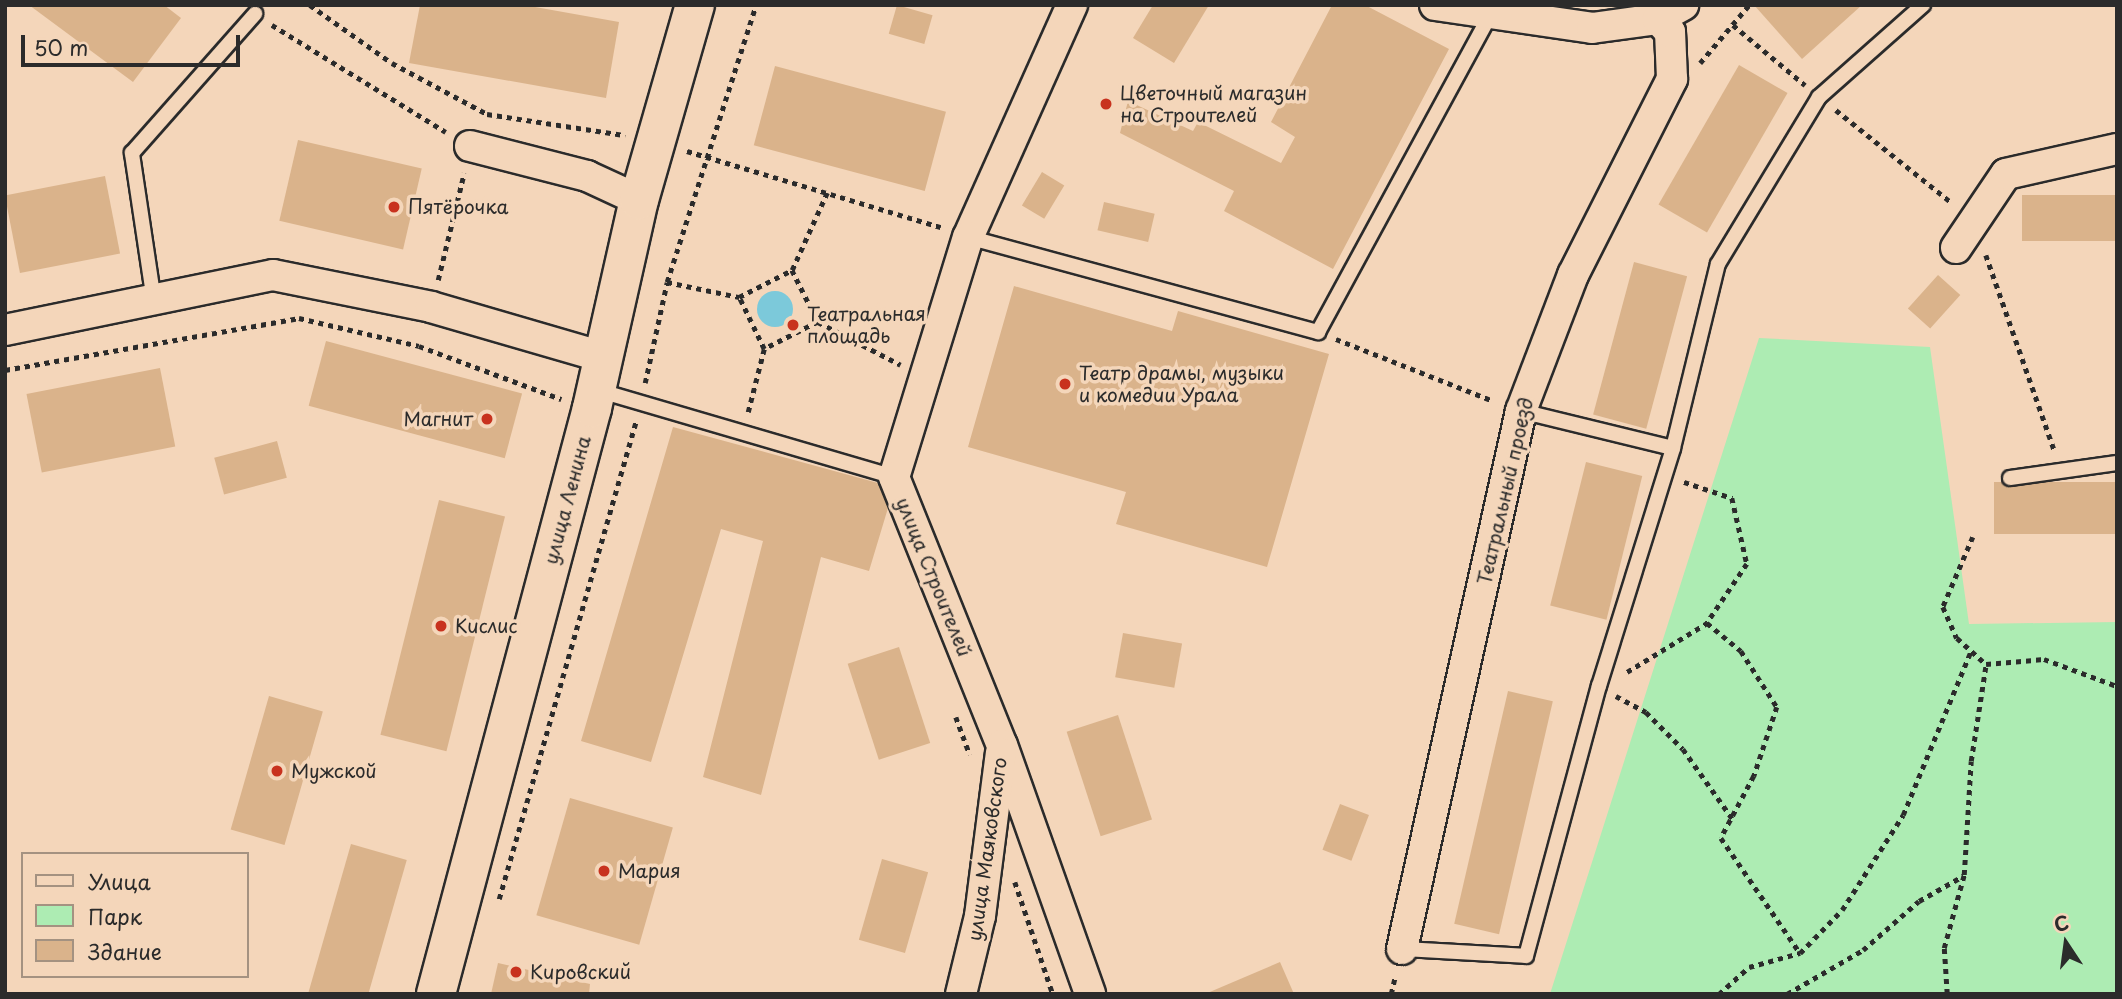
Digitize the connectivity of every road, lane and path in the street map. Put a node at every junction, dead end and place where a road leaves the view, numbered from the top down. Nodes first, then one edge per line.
1 (310, 5) edge
2 (695, 5) edge
3 (756, 5) edge
4 (1072, 5) edge
5 (1435, 5) edge
6 (1749, 5) edge
7 (1923, 5) edge
8 (1671, 12) edge
9 (1490, 13) junction
10 (255, 14) joint
11 (1733, 25) junction
12 (1692, 72) dead end
13 (1819, 97) junction
14 (487, 114) junction
15 (658, 143) junction
16 (470, 146) junction
17 (2117, 149) edge
18 (711, 158) junction
19 (827, 193) junction
20 (639, 200) junction
21 (1974, 220) junction
22 (968, 237) junction
23 (1956, 248) dead end
24 (792, 270) junction
25 (667, 282) junction
26 (738, 297) junction
27 (154, 303) junction
28 (431, 307) junction
29 (818, 322) junction
30 (5, 330) edge
31 (1318, 332) junction
32 (419, 346) junction
33 (764, 349) junction
34 (5, 370) edge
35 (926, 373) junction
36 (596, 384) junction
37 (641, 404) junction
38 (1521, 411) junction
39 (636, 420) junction
40 (741, 434) junction
41 (1673, 448) junction
42 (2117, 463) edge
43 (2062, 471) junction
44 (1664, 476) junction
45 (894, 477) junction
46 (2010, 478) dead end
47 (1973, 537) dead end
48 (1707, 623) junction
49 (1971, 651) junction
50 (1986, 664) junction
51 (1599, 686) junction
52 (2117, 686) edge
53 (1002, 745) junction
54 (1732, 818) junction
55 (1964, 875) junction
56 (495, 914) dead end
57 (1402, 949) joint
58 (1800, 953) junction
59 (436, 994) edge
60 (961, 994) edge
61 (1090, 994) edge
62 (1719, 994) edge
63 (1787, 994) edge
64 (1947, 994) edge

1 - 14 path
2 - 15 main road, улица Ленина
3 - 18 path
4 - 22 street, улица Строителей
5 - 9 street, Театральный проезд
6 - 11 path
7 - 13 lane
8 - 9 street, Театральный проезд
8 - 38 street, Театральный проезд
9 - 31 lane
10 - 16 path
10 - 27 lane
11 - 12 path
11 - 13 path
13 - 21 path
13 - 41 lane
14 - 15 path
14 - 16 path
15 - 18 path
15 - 20 main road, улица Ленина
16 - 20 street
16 - 28 path
17 - 21 street
18 - 19 path
18 - 25 path
19 - 22 path
19 - 24 path
20 - 36 main road, улица Ленина
21 - 23 street
21 - 43 path
22 - 31 lane
22 - 35 street, улица Строителей
24 - 26 path
24 - 29 path
25 - 26 path
25 - 37 path
26 - 33 path
27 - 28 street
27 - 30 street
28 - 32 path
28 - 36 street
29 - 33 path
29 - 35 path
31 - 38 path
32 - 34 path
32 - 36 path
33 - 40 path
35 - 45 street, улица Строителей
36 - 37 lane
36 - 39 path
36 - 59 main road, улица Ленина
37 - 39 path
37 - 40 lane
38 - 41 lane
38 - 57 street, Театральный проезд
39 - 56 path
40 - 45 lane
41 - 44 lane
42 - 43 lane
43 - 46 lane
44 - 48 path
44 - 51 lane
45 - 53 street, улица Строителей
47 - 49 path
48 - 51 path
48 - 54 path
49 - 50 path
49 - 58 path
50 - 52 path
50 - 55 path
51 - 54 path
51 - 57 lane
53 - 60 street, улица Маяковского
53 - 61 street, улица Строителей
54 - 58 path
55 - 63 path
55 - 64 path
58 - 62 path

